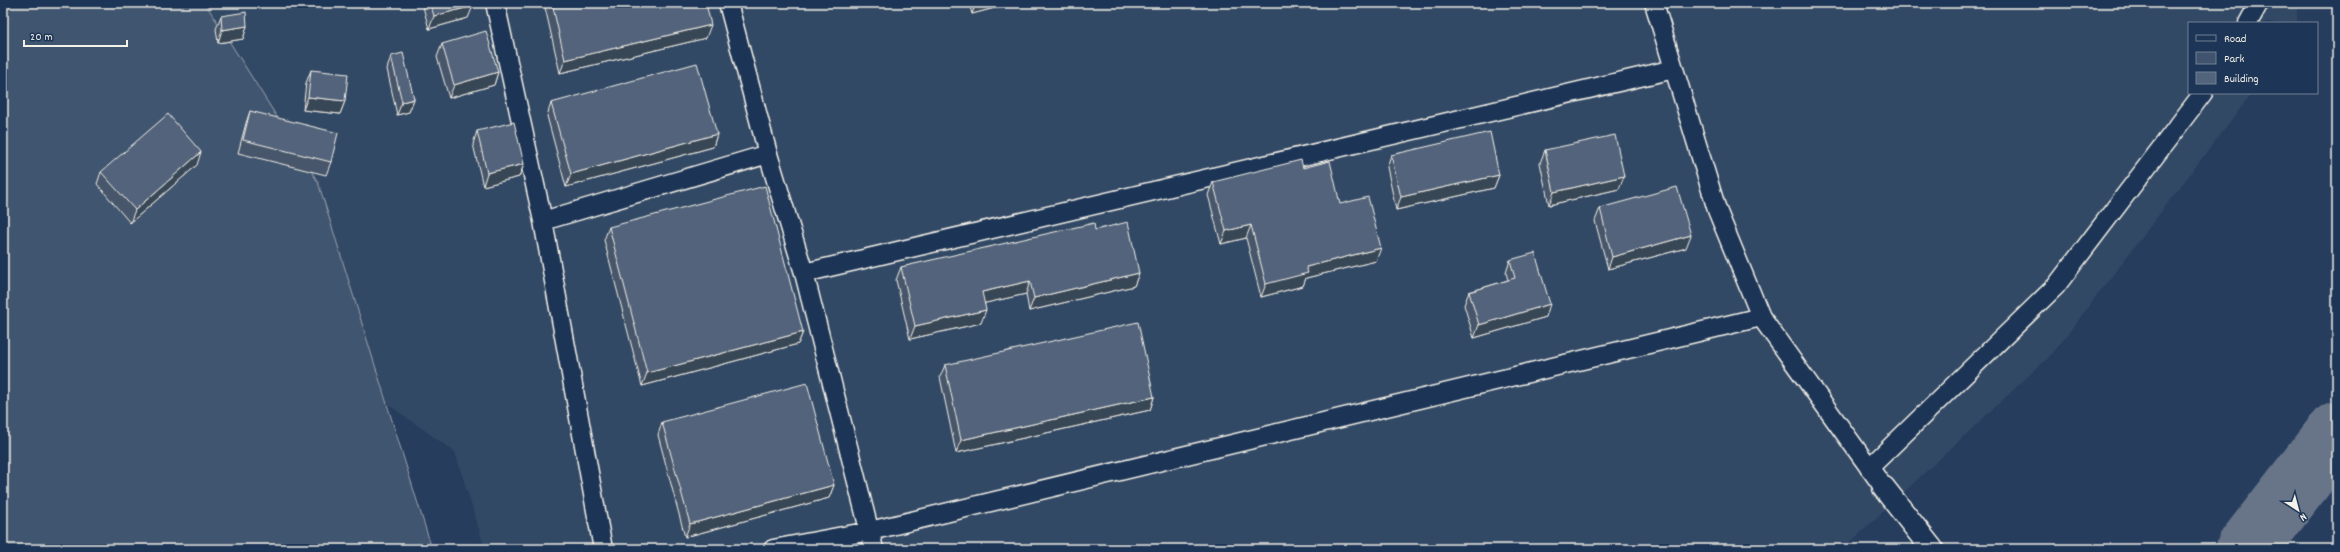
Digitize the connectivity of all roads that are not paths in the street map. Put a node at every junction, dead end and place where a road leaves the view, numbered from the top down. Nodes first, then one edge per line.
1 (495, 3) edge
2 (728, 3) edge
3 (1654, 3) edge
4 (2259, 3) edge
5 (2249, 22) edge
6 (1674, 69) junction
7 (2202, 94) edge
8 (768, 154) junction
9 (543, 221) junction
10 (804, 273) junction
11 (1761, 317) junction
12 (1869, 468) junction
13 (1884, 488) joint
14 (870, 531) junction
15 (603, 549) edge
16 (773, 549) edge
17 (874, 549) edge
18 (1932, 549) edge

1 - 9 lane
2 - 8 lane
3 - 6 lane
4 - 5 lane
6 - 10 lane
6 - 11 lane
7 - 12 lane
8 - 9 lane
8 - 10 lane
9 - 15 lane
10 - 14 lane
11 - 12 lane
11 - 14 lane
12 - 13 lane
13 - 18 street
14 - 16 lane
14 - 17 lane

